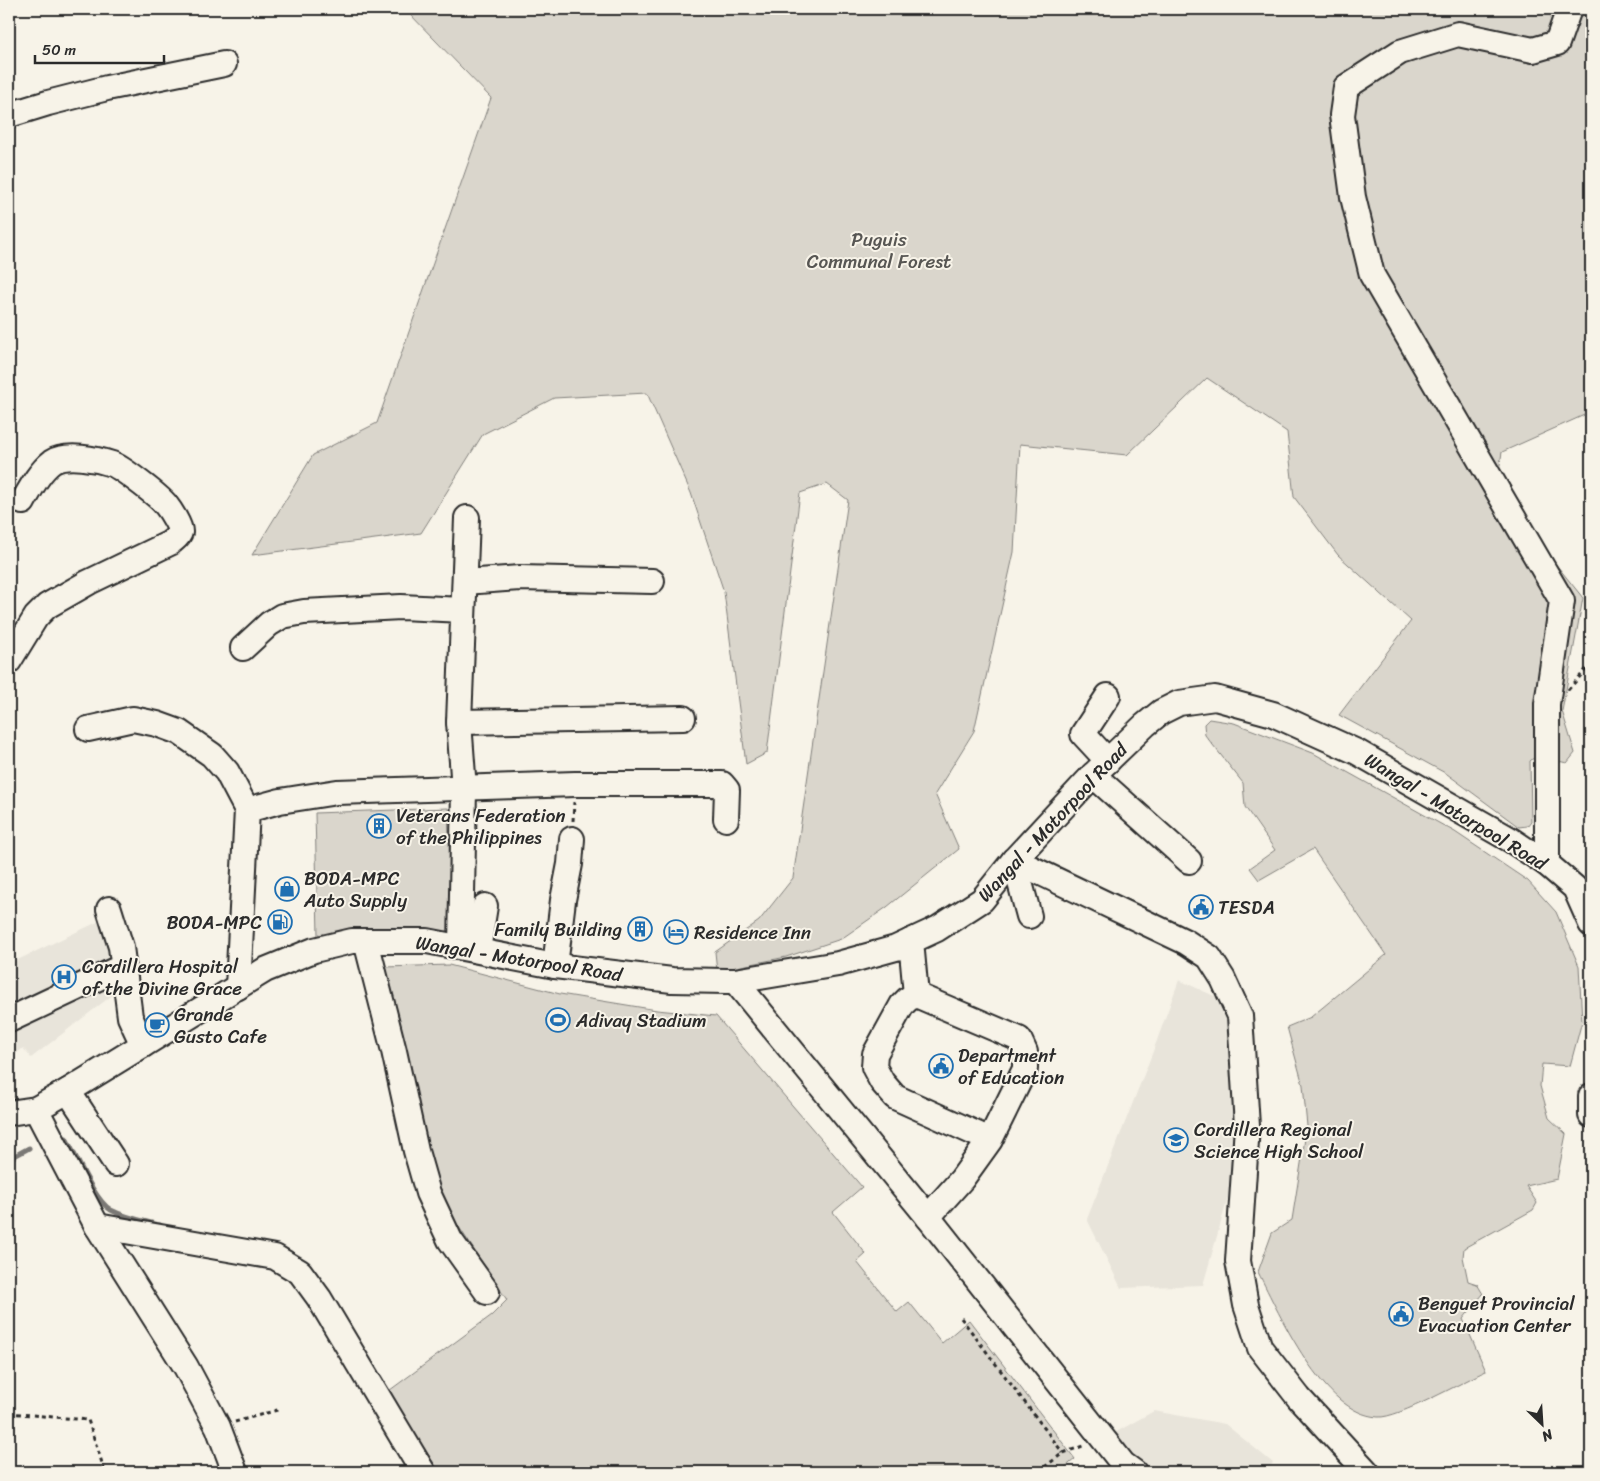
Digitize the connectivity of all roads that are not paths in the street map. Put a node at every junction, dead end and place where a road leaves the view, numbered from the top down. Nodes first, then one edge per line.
1 (1569, 9) edge
2 (224, 64) dead end
3 (9, 116) edge
4 (23, 502) dead end
5 (466, 518) dead end
6 (652, 581) dead end
7 (465, 582) junction
8 (463, 610) junction
9 (243, 648) dead end
10 (9, 661) edge
11 (1108, 696) dead end
12 (683, 718) dead end
13 (458, 722) junction
14 (88, 729) dead end
15 (1100, 768) junction
16 (464, 789) junction
17 (247, 810) junction
18 (726, 820) dead end
19 (572, 839) road end
20 (1014, 860) junction
21 (1189, 861) dead end
22 (1547, 864) junction
23 (1583, 892) edge
24 (485, 906) dead end
25 (109, 909) dead end
26 (1030, 916) dead end
27 (1591, 924) edge
28 (366, 941) junction
29 (911, 941) junction
30 (470, 948) junction
31 (555, 966) junction
32 (113, 971) dead end
33 (735, 981) junction
34 (238, 987) junction
35 (916, 995) junction
36 (9, 1020) edge
37 (143, 1045) junction
38 (68, 1091) junction
39 (1591, 1096) edge
40 (36, 1109) junction
41 (9, 1113) edge
42 (1591, 1115) edge
43 (990, 1140) junction
44 (116, 1164) dead end
45 (928, 1217) junction
46 (97, 1226) junction
47 (487, 1292) dead end
48 (1123, 1470) edge
49 (235, 1472) edge
50 (423, 1472) edge
51 (1367, 1472) edge

1 - 22 street
2 - 3 street
4 - 10 street
5 - 7 street
6 - 7 street
7 - 8 street
8 - 9 street
8 - 13 street
11 - 15 street
12 - 13 street
13 - 16 street
14 - 17 street
15 - 20 street, Wangal - Motorpool Road
15 - 21 street
15 - 22 street, Wangal - Motorpool Road
16 - 17 street
16 - 18 street
16 - 30 street
17 - 34 street
19 - 31 street
20 - 26 street
20 - 29 street, Wangal - Motorpool Road
20 - 51 street
22 - 23 street, Wangal - Motorpool Road
23 - 27 street, Wangal - Motorpool Road
24 - 30 street
25 - 37 street
28 - 30 street, Wangal - Motorpool Road
28 - 34 street, Wangal - Motorpool Road
28 - 47 street
29 - 33 street, Wangal - Motorpool Road
29 - 35 street
30 - 31 street, Wangal - Motorpool Road
31 - 33 street, Wangal - Motorpool Road
32 - 36 street
33 - 45 street
34 - 37 street, Wangal - Motorpool Road
35 - 43 street
35 - 43 street
37 - 38 street, Wangal - Motorpool Road
38 - 40 street, Wangal - Motorpool Road
38 - 44 street
39 - 42 street
40 - 41 street, Wangal - Motorpool Road
40 - 46 street
43 - 45 street
45 - 48 street
46 - 49 street
46 - 50 street

